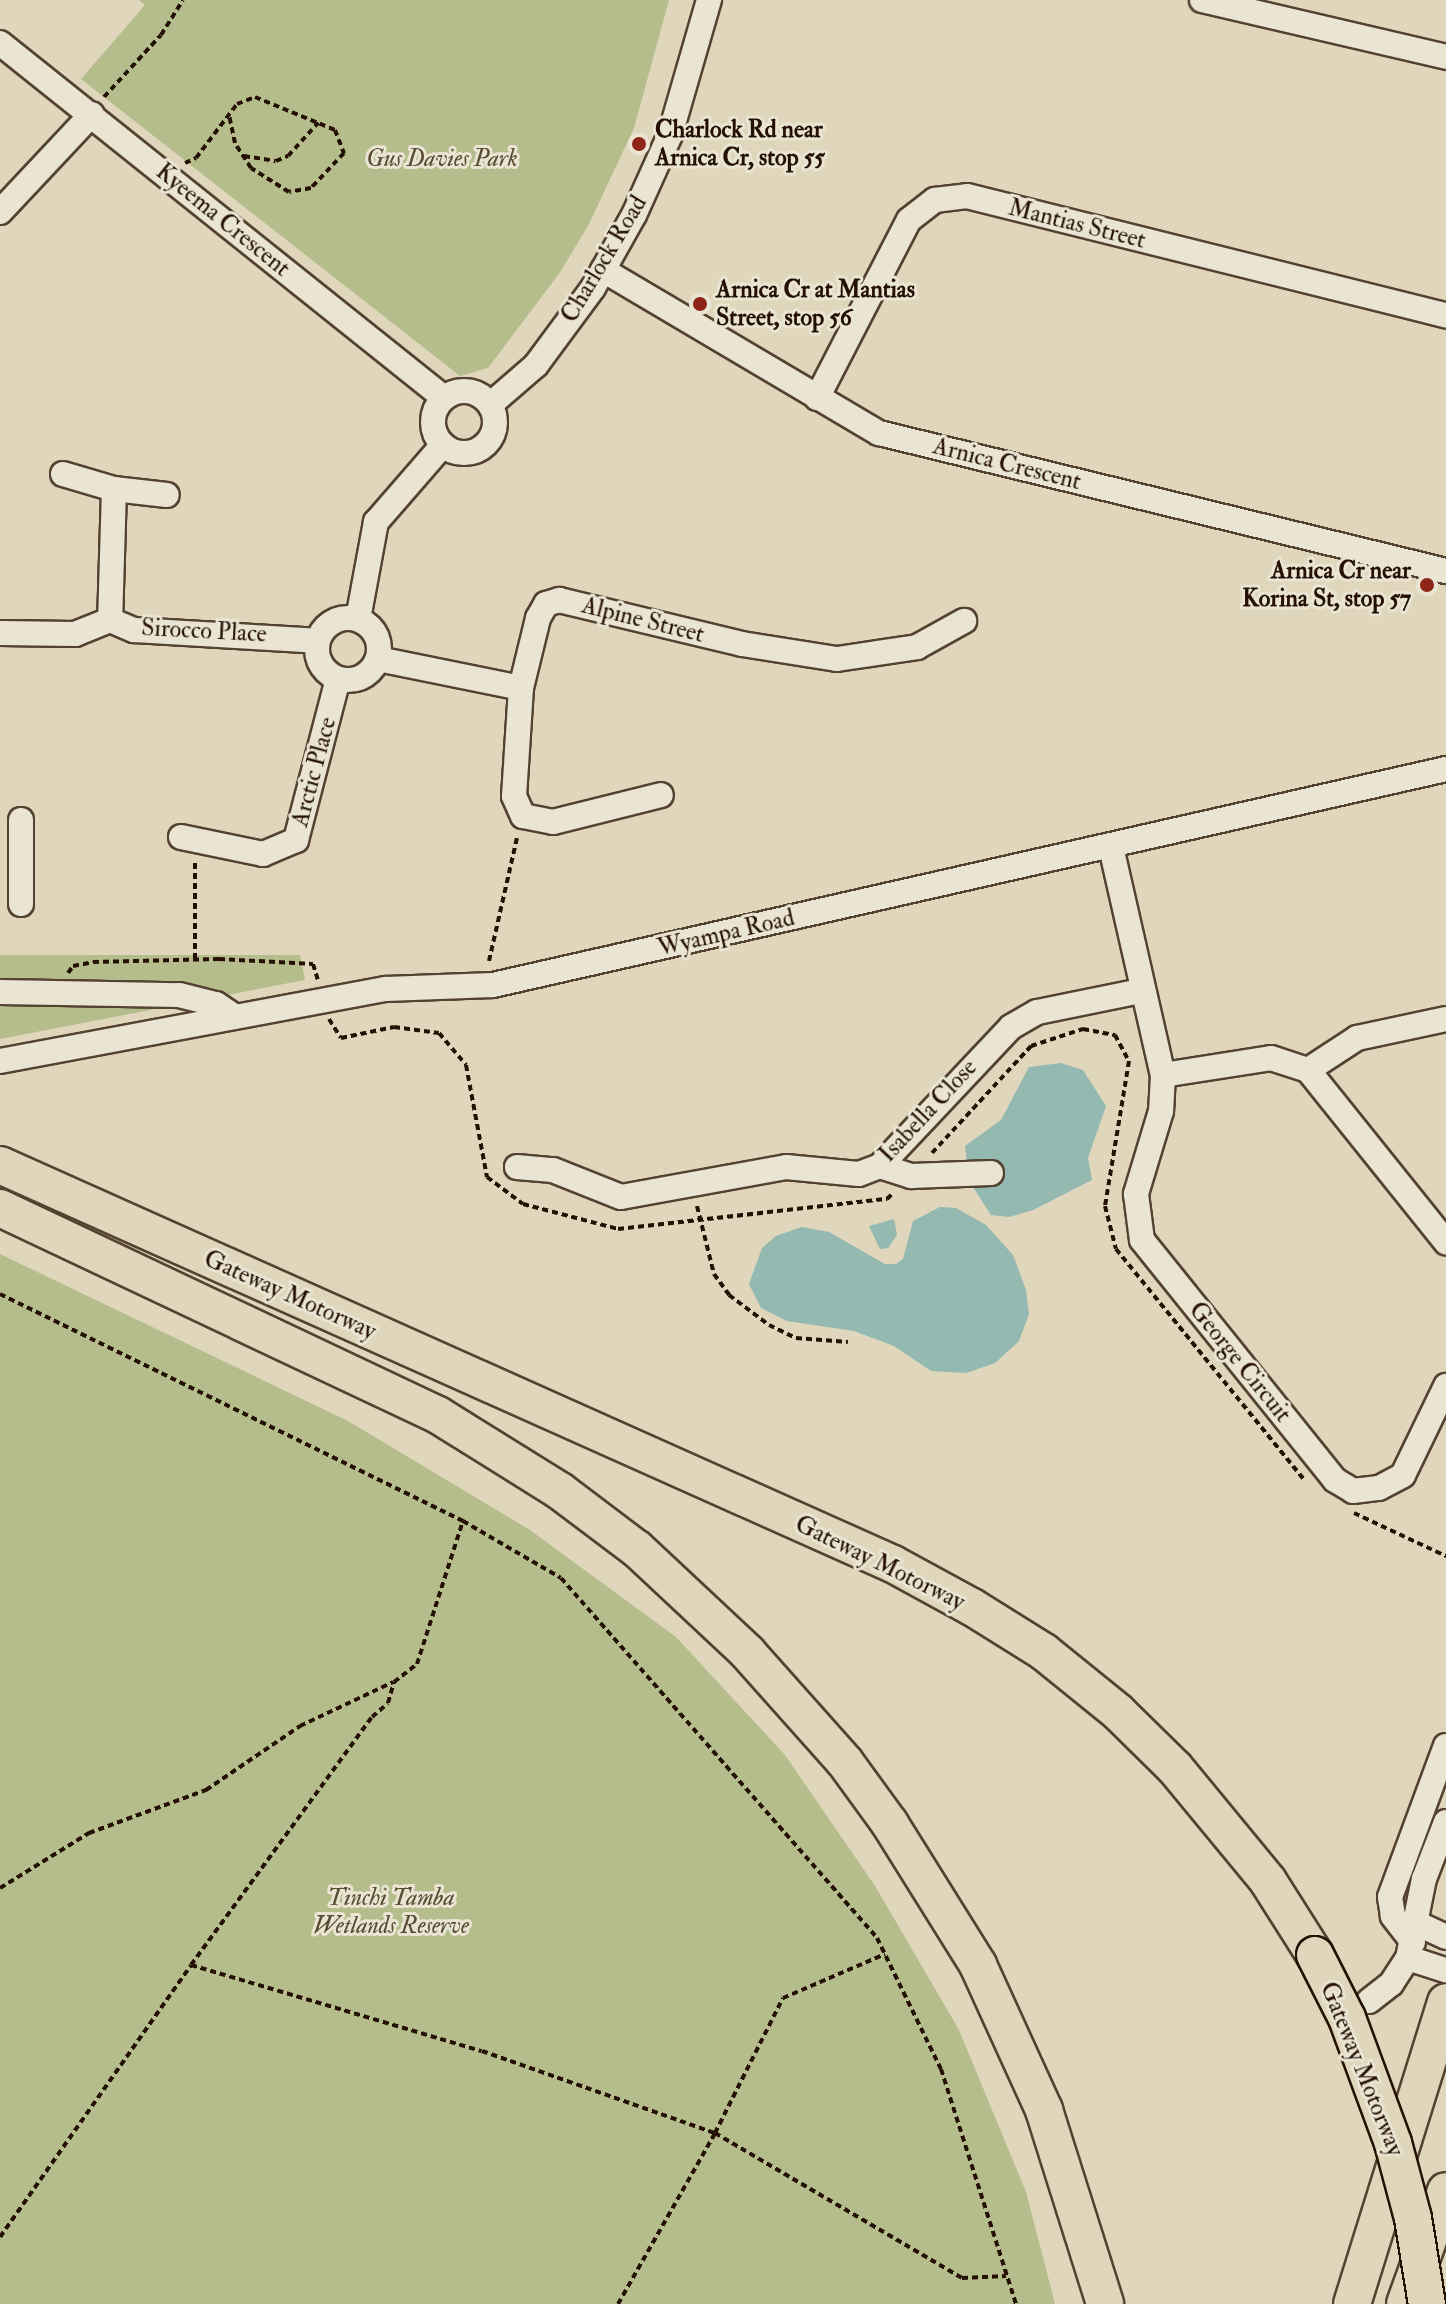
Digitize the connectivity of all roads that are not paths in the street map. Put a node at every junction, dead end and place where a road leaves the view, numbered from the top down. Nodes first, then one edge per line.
1 (709, 0) edge
2 (1202, 0) edge
3 (1288, 10) edge
4 (0, 43) edge
5 (1446, 57) edge
6 (92, 114) junction
7 (0, 212) edge
8 (603, 270) junction
9 (1446, 315) edge
10 (444, 398) junction
11 (817, 398) junction
12 (491, 404) junction
13 (443, 445) junction
14 (63, 474) dead end
15 (114, 489) junction
16 (167, 495) dead end
17 (1446, 571) edge
18 (358, 619) junction
19 (110, 620) junction
20 (964, 621) dead end
21 (0, 633) edge
22 (317, 641) junction
23 (378, 659) junction
24 (338, 679) junction
25 (521, 688) junction
26 (1446, 769) edge
27 (661, 795) dead end
28 (21, 820) dead end
29 (188, 840) road end
30 (1111, 847) junction
31 (10, 865) edge
32 (21, 904) dead end
33 (1140, 991) junction
34 (0, 992) edge
35 (234, 1016) junction
36 (1446, 1019) edge
37 (0, 1061) edge
38 (1308, 1070) junction
39 (1163, 1075) junction
40 (0, 1165) edge
41 (880, 1166) junction
42 (517, 1167) dead end
43 (991, 1173) dead end
44 (0, 1208) edge
45 (1446, 1242) edge
46 (1446, 1386) edge
47 (1446, 1746) edge
48 (1446, 1822) edge
49 (1446, 1937) edge
50 (1412, 1941) junction
51 (1446, 1970) edge
52 (1369, 2001) dead end
53 (1444, 2008) edge
54 (1446, 2191) edge
55 (1105, 2304) edge
56 (1352, 2304) edge
57 (1405, 2304) edge
58 (1427, 2304) edge

1 - 8 street, Charlock Road
2 - 3 street
3 - 5 street
4 - 6 street, Kyeema Crescent
6 - 7 street
6 - 10 street, Kyeema Crescent
8 - 11 street, Arnica Crescent
8 - 12 street, Charlock Road
9 - 11 street, Mantias Street
10 - 12 street
10 - 13 street
11 - 17 street, Arnica Crescent
12 - 13 street
13 - 18 street
14 - 15 street
15 - 16 street
15 - 19 street
18 - 22 street
18 - 23 street
19 - 21 street, Sirocco Place
19 - 22 street, Sirocco Place
20 - 25 street, Alpine Street
22 - 24 street
23 - 24 street
23 - 25 street
24 - 29 street, Arctic Place
25 - 27 street
26 - 30 street, Wyampa Road
28 - 31 street
30 - 33 street, George Circuit
30 - 35 street, Wyampa Road
31 - 32 street
33 - 39 street, George Circuit
33 - 41 street, Isabella Close
34 - 35 street
35 - 37 street, Wyampa Road
36 - 38 street
38 - 39 street
38 - 45 street
39 - 46 street, George Circuit
40 - 58 highway, Gateway Motorway, bridge
41 - 42 street, Isabella Close
41 - 43 street
44 - 55 highway, Gateway Motorway
47 - 50 street
48 - 50 street
49 - 50 street
50 - 51 street
50 - 52 street
53 - 56 highway
54 - 57 highway

